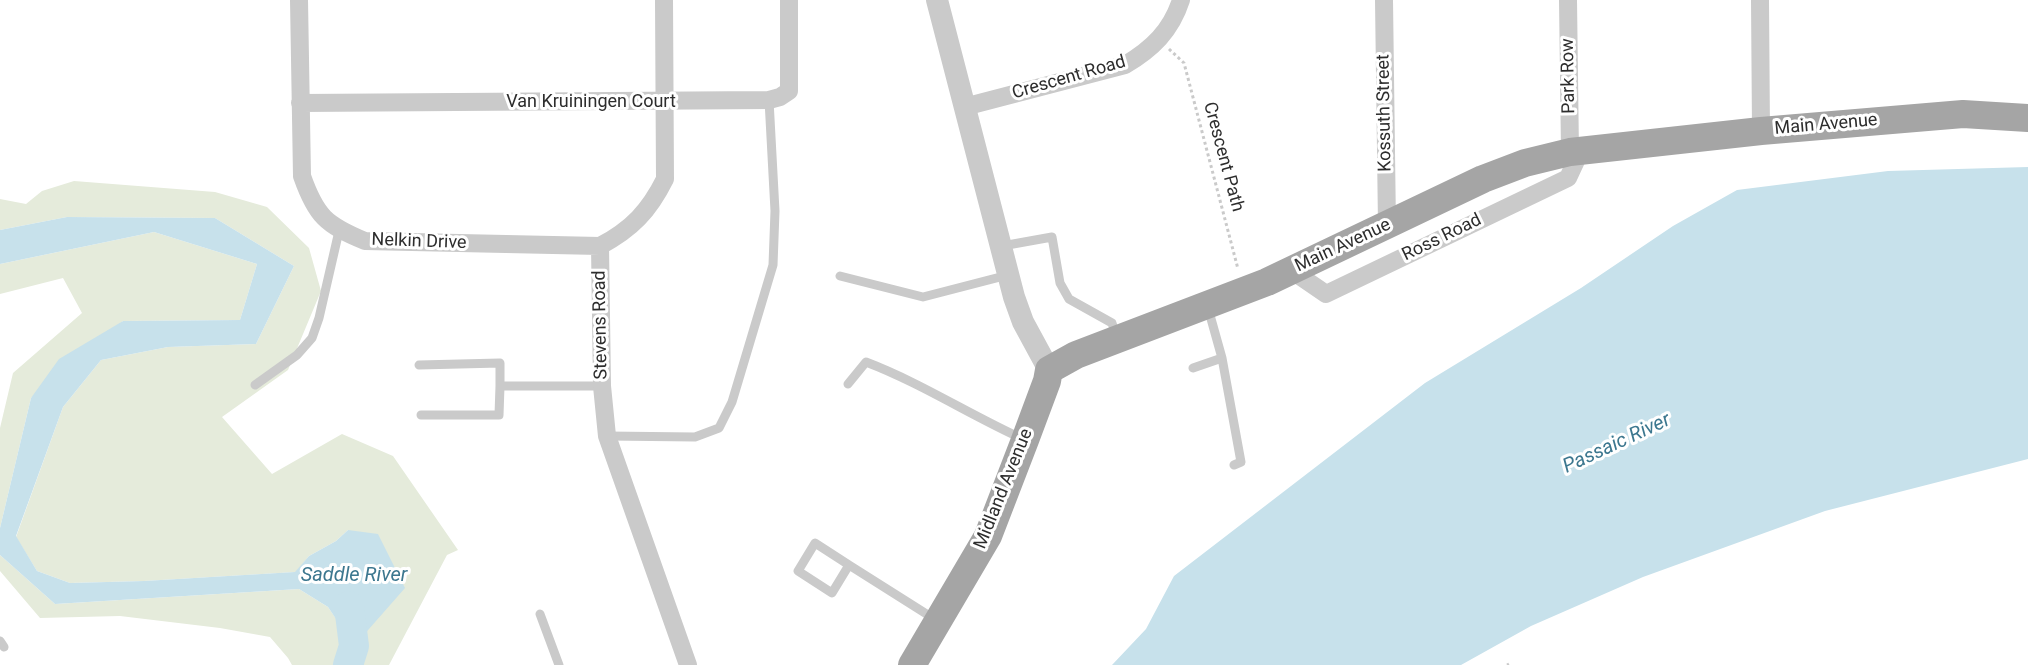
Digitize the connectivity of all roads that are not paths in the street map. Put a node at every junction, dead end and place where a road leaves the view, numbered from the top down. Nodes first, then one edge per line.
1 (299, 0) edge
2 (664, 0) edge
3 (789, 0) edge
4 (937, 0) edge
5 (1181, 0) edge
6 (1384, 0) edge
7 (1568, 0) edge
8 (1760, 0) edge
9 (769, 100) junction
10 (664, 102) junction
11 (300, 103) junction
12 (964, 107) junction
13 (2028, 118) edge
14 (1761, 131) junction
15 (1576, 151) junction
16 (1387, 226) junction
17 (339, 231) junction
18 (600, 246) junction
19 (1000, 247) junction
20 (1291, 270) junction
21 (1008, 275) junction
22 (840, 276) dead end
23 (1207, 305) junction
24 (1117, 339) junction
25 (1222, 358) junction
26 (419, 365) dead end
27 (1193, 368) dead end
28 (1049, 370) junction
29 (848, 384) dead end
30 (255, 385) dead end
31 (500, 386) junction
32 (602, 386) junction
33 (421, 415) dead end
34 (607, 436) junction
35 (1026, 440) junction
36 (1234, 465) dead end
37 (849, 565) junction
38 (540, 614) dead end
39 (939, 622) junction
40 (560, 665) edge
41 (688, 665) edge
42 (912, 665) edge

1 - 11 street, Nelkin Drive
2 - 10 street, Stevens Road
3 - 9 street
4 - 12 street
5 - 12 street, Crescent Road
6 - 16 street, Kossuth Street
7 - 15 street, Park Row
8 - 14 street
9 - 10 street, Van Kruiningen Court
9 - 34 lane
10 - 11 street, Van Kruiningen Court
10 - 18 street, Stevens Road
11 - 17 street, Nelkin Drive
12 - 19 street
13 - 14 main road, Main Avenue
14 - 15 main road, Main Avenue
15 - 16 main road, Main Avenue
15 - 20 street, Ross Road
16 - 20 main road, Main Avenue
17 - 18 street, Nelkin Drive
17 - 30 lane
18 - 32 street, Stevens Road
19 - 21 street
19 - 24 lane
20 - 23 main road, Main Avenue
21 - 22 lane
21 - 28 street
23 - 24 main road, Main Avenue
23 - 25 lane
24 - 28 main road, Main Avenue
25 - 27 lane
25 - 36 lane
26 - 31 lane
28 - 35 main road, Midland Avenue
29 - 35 lane
31 - 32 lane
31 - 33 lane
32 - 34 street, Stevens Road
34 - 41 street, Stevens Road
35 - 39 main road, Midland Avenue
37 - 37 lane
37 - 39 lane
38 - 40 lane
39 - 42 main road, Midland Avenue

